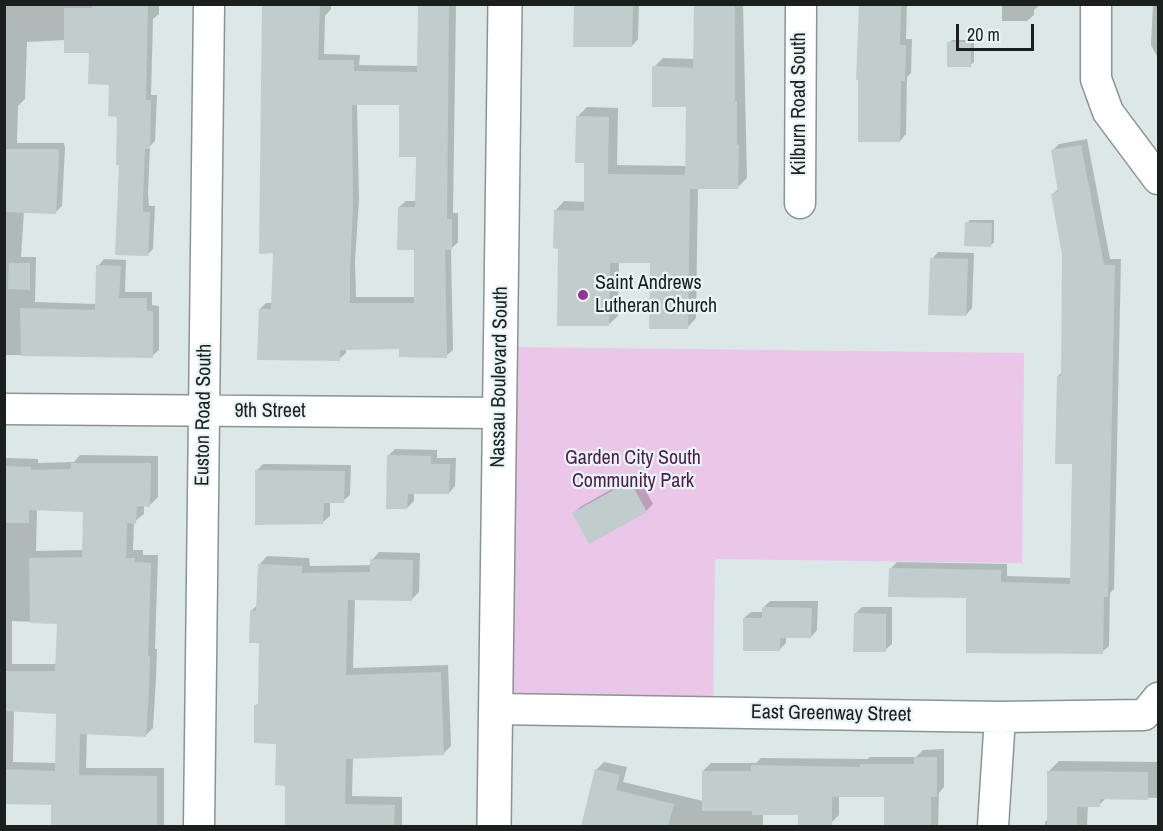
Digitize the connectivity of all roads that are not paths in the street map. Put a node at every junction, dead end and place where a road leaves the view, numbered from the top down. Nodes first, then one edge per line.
1 (209, 4) edge
2 (506, 4) edge
3 (801, 4) edge
4 (1096, 4) edge
5 (1158, 179) edge
6 (800, 203) dead end
7 (4, 409) edge
8 (204, 411) junction
9 (499, 413) junction
10 (1158, 698) edge
11 (496, 709) junction
12 (1000, 717) junction
13 (199, 826) edge
14 (494, 826) edge
15 (993, 826) edge

1 - 8 street, Euston Road South
2 - 9 main road, Nassau Boulevard South
3 - 6 street, Kilburn Road South
4 - 5 street
7 - 8 street, 9th Street
8 - 9 street, 9th Street
8 - 13 street, Euston Road South
9 - 11 main road, Nassau Boulevard South
10 - 12 street, East Greenway Street
11 - 12 street, East Greenway Street
11 - 14 main road, Nassau Boulevard South
12 - 15 street

